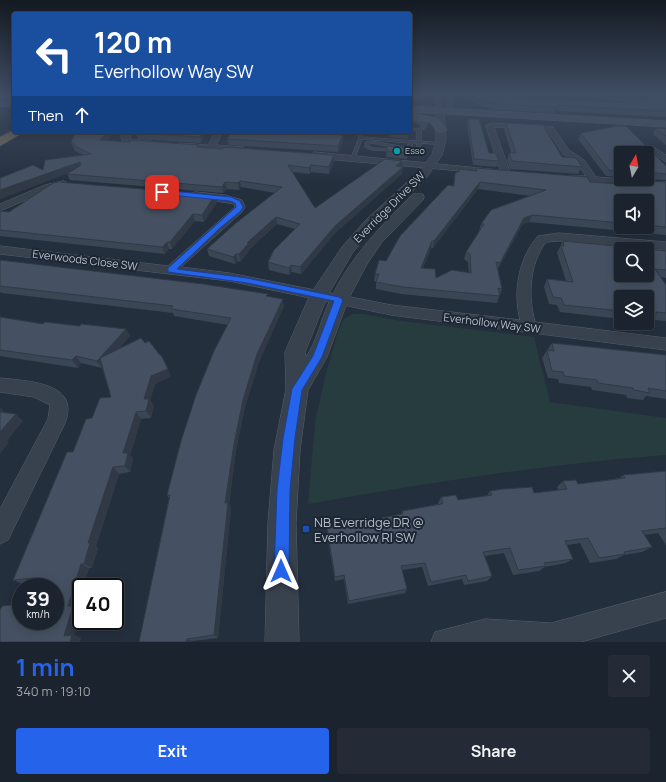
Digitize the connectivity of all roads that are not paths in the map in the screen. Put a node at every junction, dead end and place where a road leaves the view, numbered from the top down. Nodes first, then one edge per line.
1 (425, 125) edge
2 (440, 125) edge
3 (447, 125) edge
4 (631, 125) edge
5 (666, 128) edge
6 (412, 129) edge
7 (419, 130) junction
8 (447, 132) junction
9 (14, 134) edge
10 (218, 134) edge
11 (357, 134) edge
12 (127, 136) edge
13 (360, 138) junction
14 (0, 142) edge
15 (411, 142) junction
16 (419, 142) junction
17 (157, 144) edge
18 (440, 144) junction
19 (172, 145) edge
20 (211, 147) junction
21 (250, 150) edge
22 (654, 150) edge
23 (306, 154) edge
24 (353, 158) junction
25 (666, 159) edge
26 (448, 161) junction
27 (431, 164) junction
28 (505, 172) junction
29 (518, 173) edge
30 (558, 177) edge
31 (593, 180) junction
32 (76, 185) edge
33 (666, 185) edge
34 (186, 194) edge
35 (0, 208) edge
36 (380, 214) junction
37 (395, 219) junction
38 (666, 246) edge
39 (0, 250) edge
40 (171, 270) junction
41 (319, 295) junction
42 (339, 300) junction
43 (528, 327) junction
44 (666, 344) edge
45 (0, 385) edge
46 (297, 389) junction
47 (0, 532) edge
48 (666, 605) edge
49 (550, 640) edge
50 (282, 642) edge
51 (445, 642) edge

1 - 7 lane
2 - 8 main road
3 - 8 street, Everridge Drive SW
4 - 5 main road
6 - 7 lane
7 - 16 lane
8 - 18 street, Everridge Drive SW
9 - 14 highway
10 - 20 street
11 - 13 lane
12 - 17 street
13 - 15 lane
13 - 24 lane
15 - 16 lane
15 - 16 lane
16 - 18 lane
18 - 27 street, Everridge Drive SW
19 - 20 street
20 - 21 street
22 - 25 street
23 - 24 street
24 - 27 street
26 - 27 street
26 - 28 street
26 - 37 street, Everridge Drive SW
27 - 36 street, Everridge Drive SW
28 - 29 street
28 - 31 street
30 - 31 street
31 - 33 street
32 - 35 street
34 - 40 street
36 - 37 street
36 - 41 street, Everridge Drive SW
37 - 42 street, Everridge Drive SW
38 - 43 street
39 - 40 street, Everwoods Close SW
40 - 41 street, Everwoods Close SW
41 - 42 street, Everhollow Way SW
41 - 46 street, Everridge Drive SW
42 - 43 street, Everhollow Way SW
42 - 46 street, Everridge Drive SW
43 - 44 street, Everhollow Way SW
45 - 47 street
46 - 50 street, Everridge Drive SW
48 - 49 street
49 - 51 street

